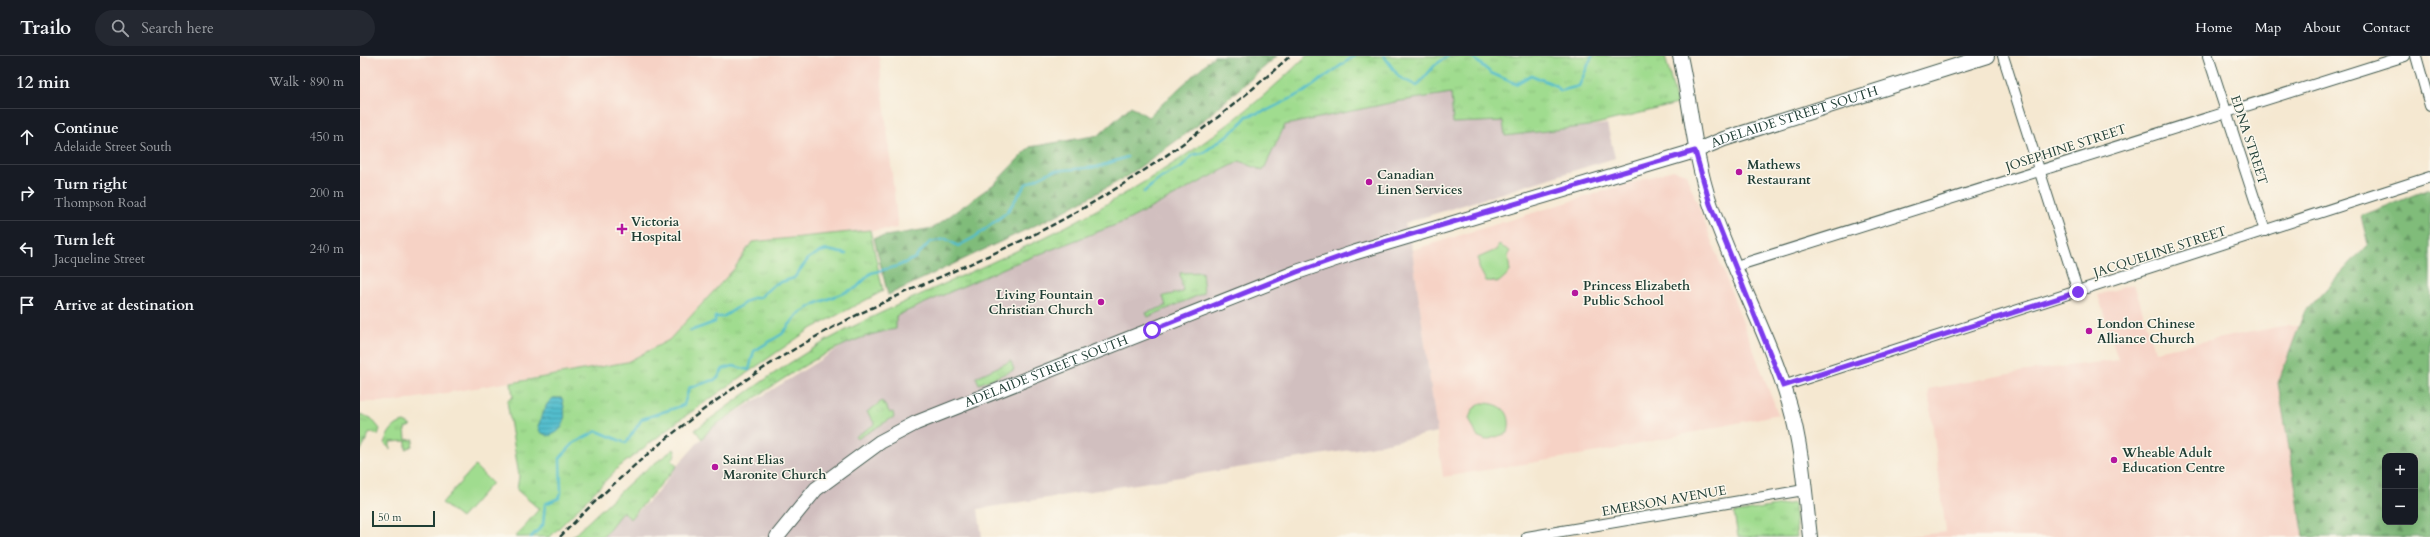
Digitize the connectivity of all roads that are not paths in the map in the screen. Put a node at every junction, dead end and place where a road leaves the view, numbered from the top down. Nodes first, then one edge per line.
1 (1680, 56) edge
2 (1987, 56) edge
3 (2003, 56) edge
4 (2208, 56) edge
5 (2405, 56) edge
6 (2416, 56) edge
7 (2430, 106) edge
8 (2227, 111) junction
9 (1695, 151) junction
10 (2041, 170) junction
11 (2430, 177) edge
12 (2265, 231) junction
13 (1736, 266) junction
14 (2078, 292) junction
15 (1783, 386) junction
16 (1804, 490) junction
17 (777, 537) edge
18 (1527, 537) edge
19 (1810, 537) edge

1 - 9 main road
2 - 9 main road, ADELAIDE STREET SOUTH
3 - 10 street
4 - 8 street, EDNA STREET
5 - 8 street, JOSEPHINE STREET
6 - 7 street
8 - 10 street, JOSEPHINE STREET
8 - 12 street, EDNA STREET
9 - 13 main road
9 - 17 main road, ADELAIDE STREET SOUTH
10 - 13 street, JOSEPHINE STREET
10 - 14 street
11 - 12 street, JACQUELINE STREET
12 - 14 street, JACQUELINE STREET
13 - 15 main road
14 - 15 street, JACQUELINE STREET
15 - 16 main road
16 - 18 street, EMERSON AVENUE
16 - 19 main road

